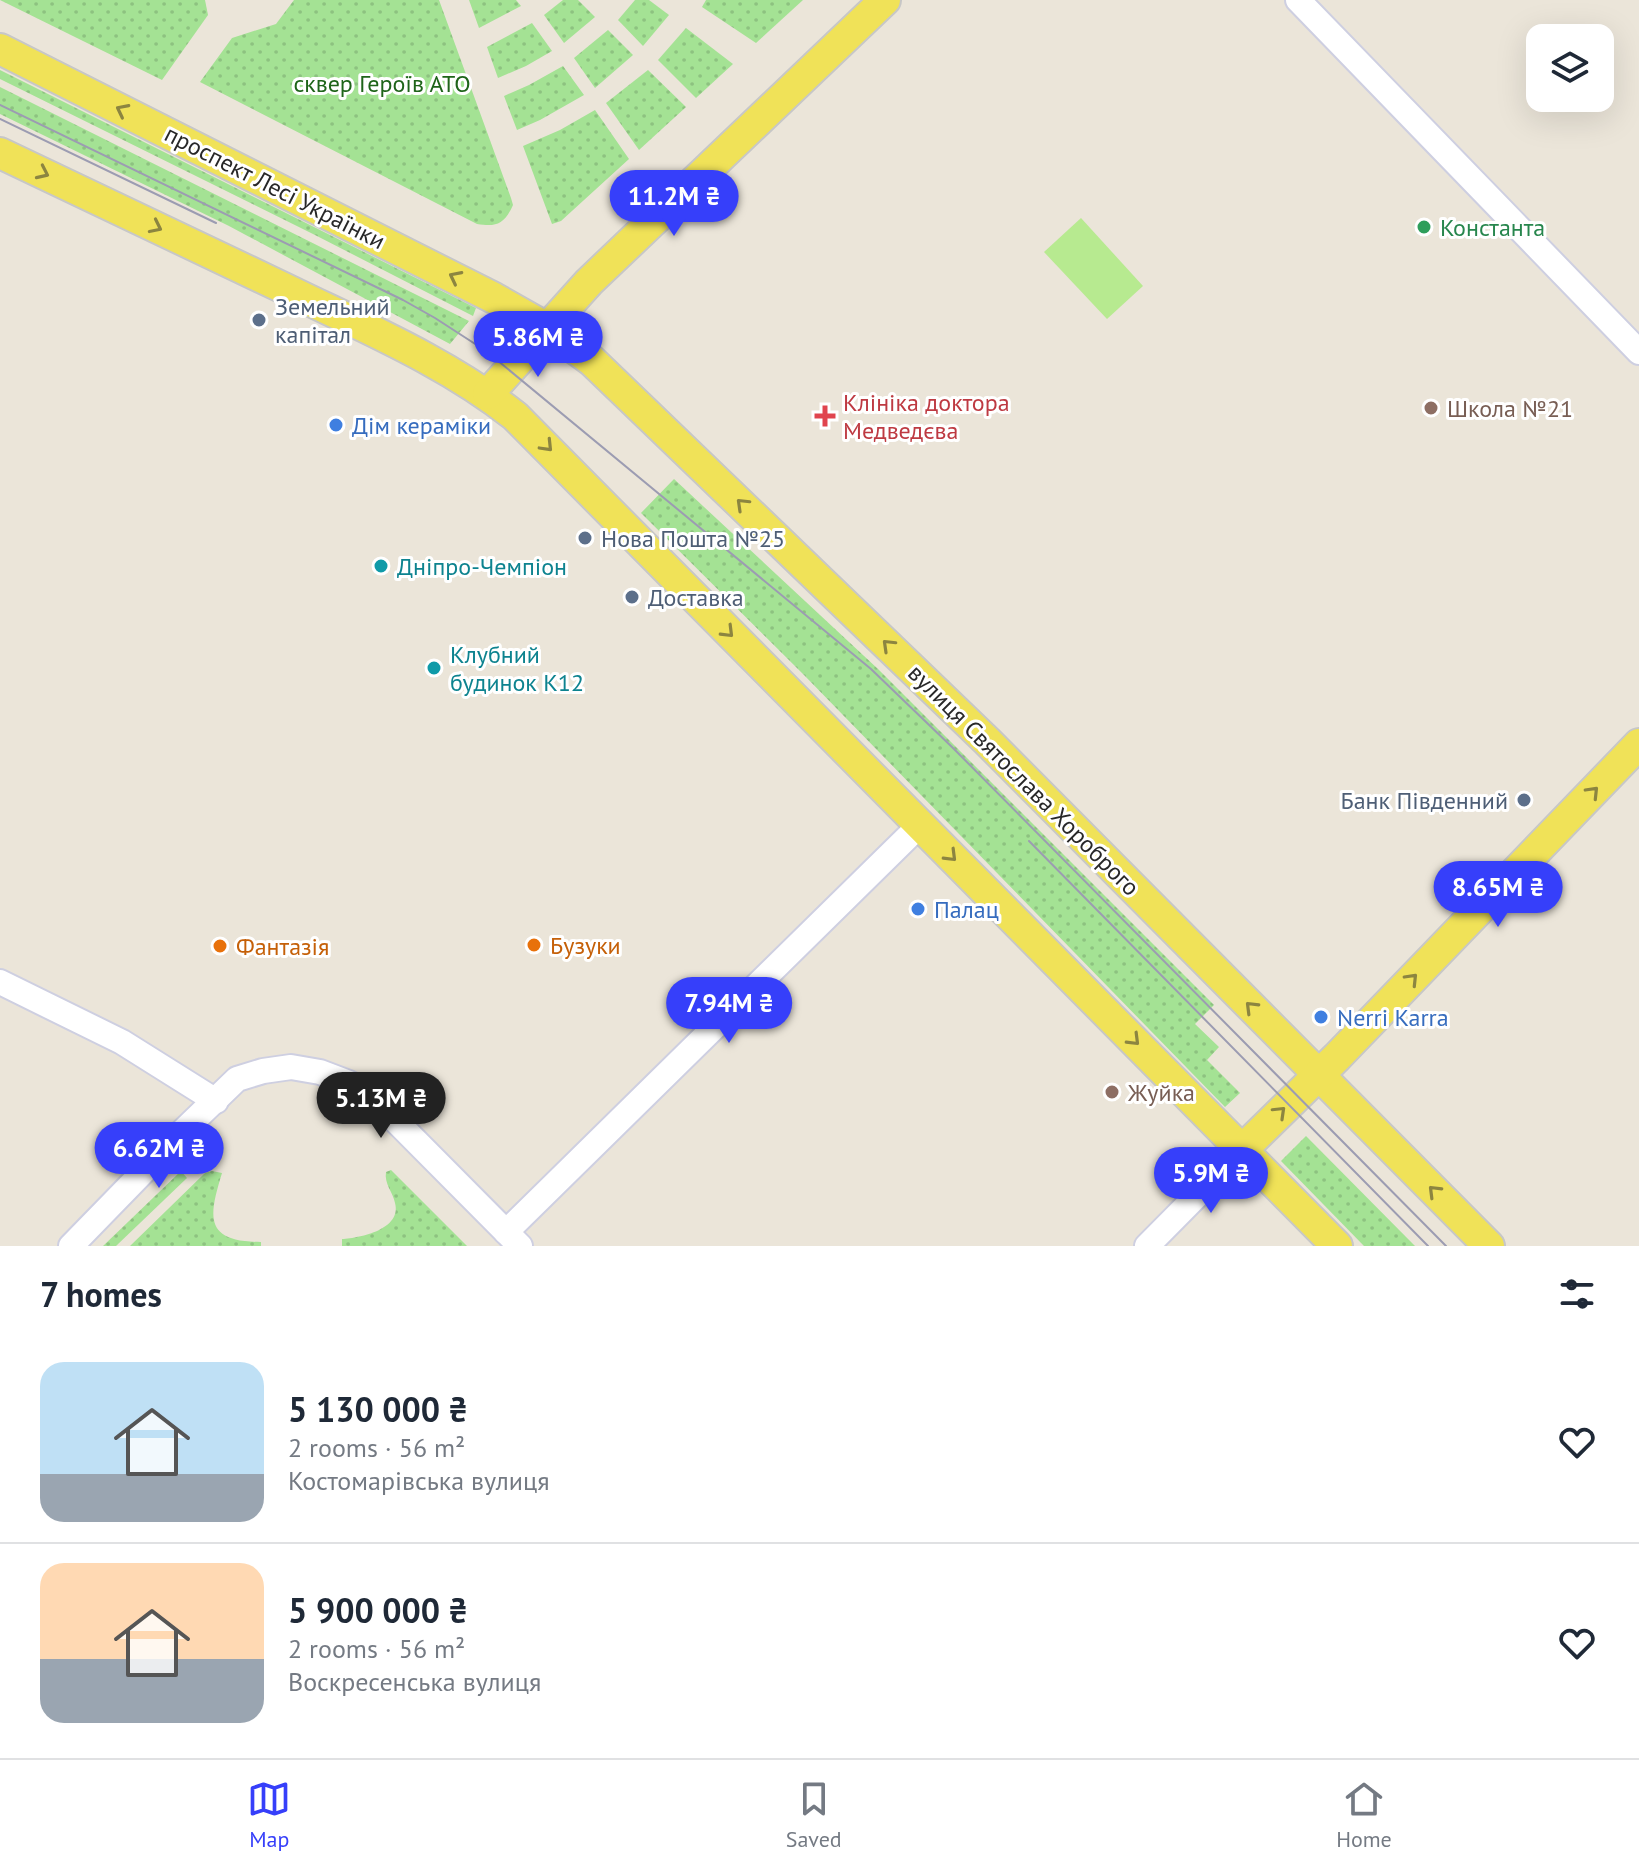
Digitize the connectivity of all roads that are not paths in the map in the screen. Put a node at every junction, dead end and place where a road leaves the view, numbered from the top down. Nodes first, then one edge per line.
1 (885, 0) edge
2 (1298, 0) edge
3 (0, 49) edge
4 (0, 153) edge
5 (547, 328) junction
6 (1639, 352) edge
7 (488, 394) junction
8 (1639, 744) edge
9 (920, 825) junction
10 (0, 982) edge
11 (1319, 1075) junction
12 (216, 1101) junction
13 (1242, 1150) junction
14 (513, 1239) edge
15 (71, 1246) edge
16 (1147, 1246) edge
17 (1337, 1246) edge
18 (1489, 1246) edge

1 - 5 main road
2 - 6 street
5 -> 3 main road, проспект Лесі Українки
4 -> 7 main road
5 - 7 main road
11 -> 5 main road, вулиця Святослава Хороброго
7 -> 9 main road
11 -> 8 main road
9 -> 13 main road
9 - 14 street
10 - 12 street
13 -> 11 main road
18 -> 11 main road, вулиця Святослава Хороброго
12 - 14 street
12 - 15 street
13 - 16 street
13 - 17 main road

